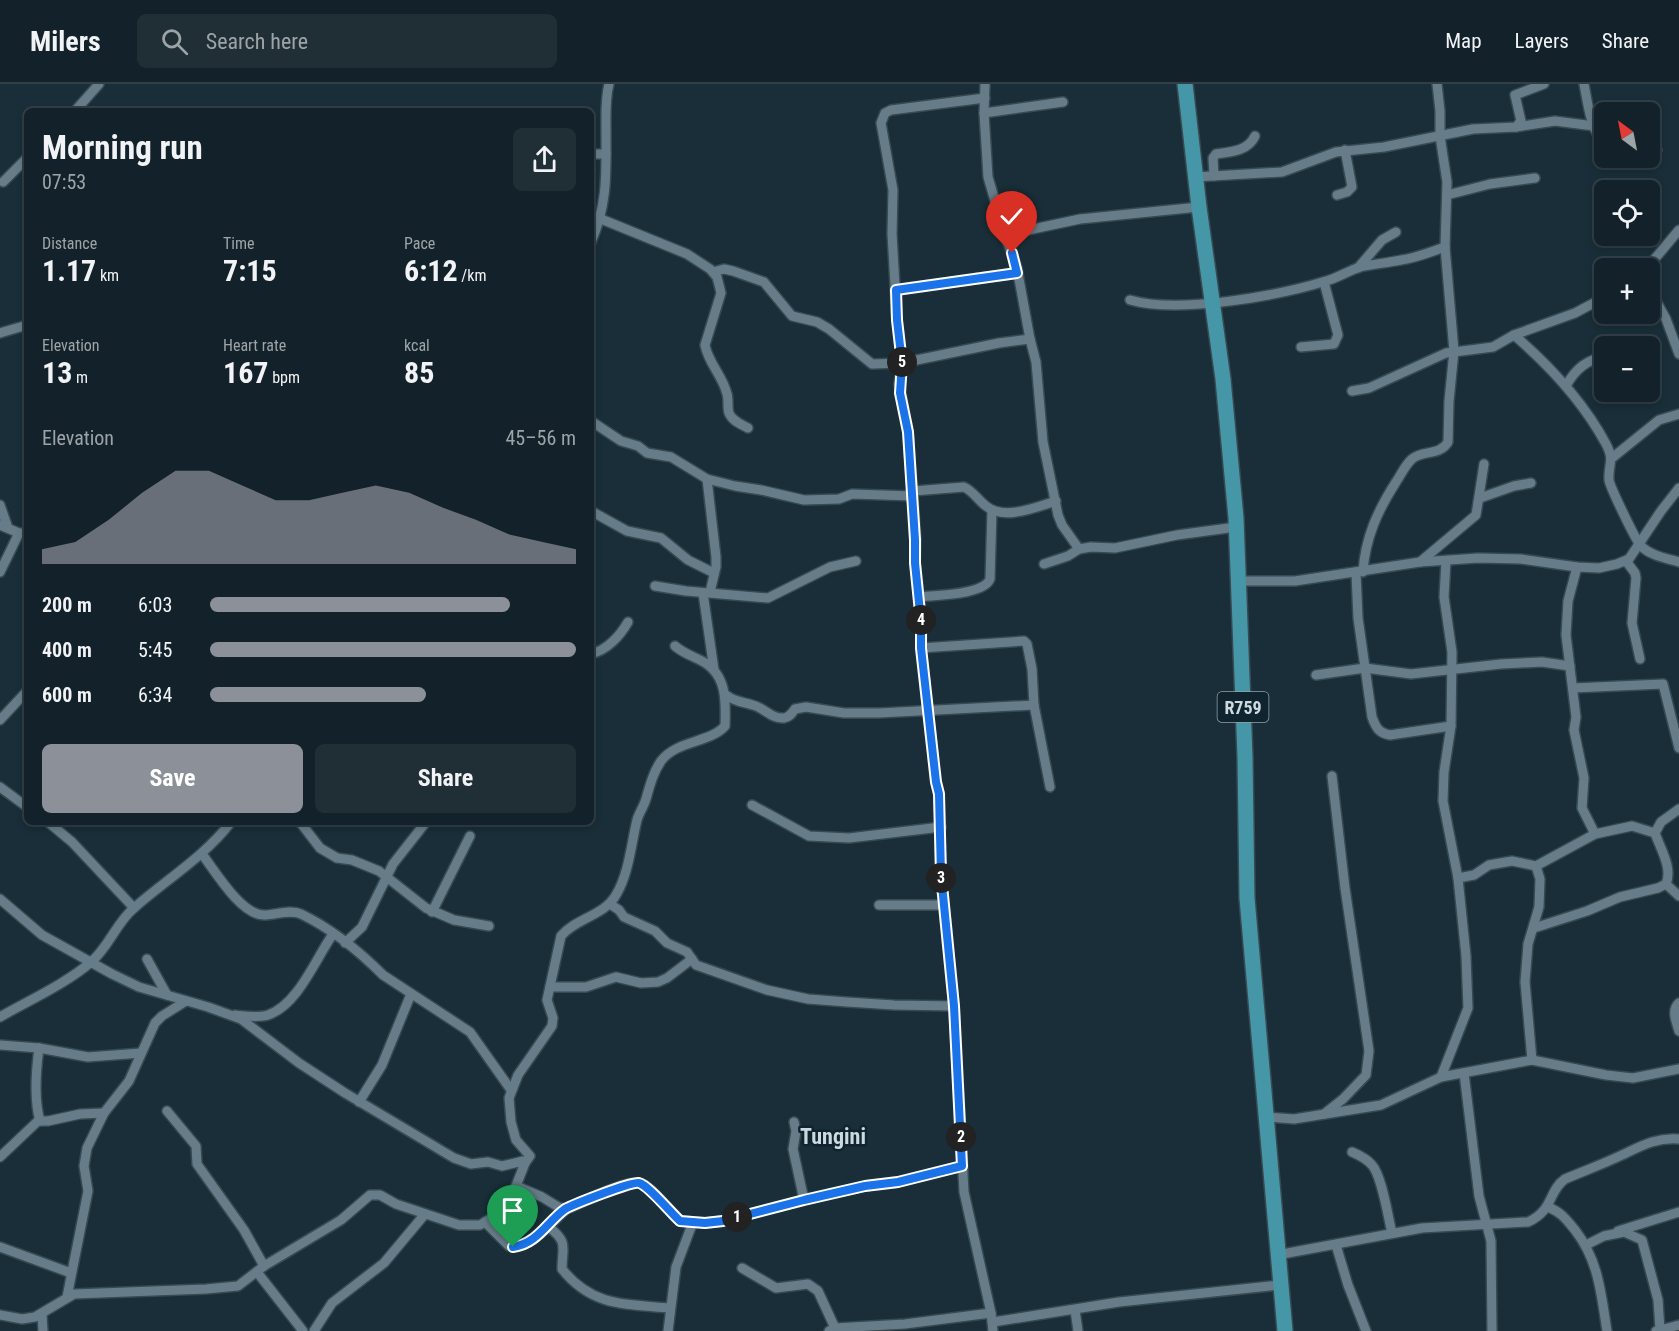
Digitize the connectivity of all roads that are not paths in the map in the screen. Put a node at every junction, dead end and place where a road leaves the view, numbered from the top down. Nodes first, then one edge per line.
1 (99, 84) edge
2 (609, 84) edge
3 (985, 84) edge
4 (1185, 84) edge
5 (1437, 84) edge
6 (1544, 84) edge
7 (1584, 84) edge
8 (984, 98) junction
9 (1063, 102) dead end
10 (78, 108) edge
11 (984, 113) junction
12 (1594, 126) joint
13 (1516, 127) junction
14 (1255, 136) dead end
15 (1440, 136) junction
16 (1345, 150) junction
17 (594, 154) edge
18 (606, 154) junction
19 (24, 161) edge
20 (1214, 176) junction
21 (1196, 177) junction
22 (1535, 178) dead end
23 (3, 182) dead end
24 (1337, 195) dead end
25 (1448, 195) junction
26 (1199, 207) junction
27 (601, 219) junction
28 (1679, 230) edge
29 (1396, 232) dead end
30 (594, 235) edge
31 (1005, 235) junction
32 (1445, 247) junction
33 (1655, 258) edge
34 (1358, 268) junction
35 (713, 272) junction
36 (1017, 273) junction
37 (1324, 282) junction
38 (896, 290) junction
39 (1130, 300) dead end
40 (1212, 302) junction
41 (1594, 303) edge
42 (1660, 308) edge
43 (24, 326) edge
44 (0, 333) edge
45 (1514, 335) junction
46 (1030, 339) junction
47 (1300, 347) dead end
48 (1454, 351) junction
49 (1679, 354) edge
50 (1594, 360) edge
51 (902, 363) junction
52 (1566, 386) junction
53 (1352, 391) dead end
54 (1679, 414) edge
55 (594, 423) edge
56 (748, 428) dead end
57 (1611, 458) junction
58 (1484, 464) dead end
59 (707, 479) junction
60 (1531, 483) dead end
61 (1679, 488) edge
62 (913, 493) junction
63 (1480, 498) junction
64 (1056, 501) junction
65 (0, 505) edge
66 (992, 510) junction
67 (594, 513) edge
68 (4, 527) edge
69 (1236, 527) junction
70 (23, 533) edge
71 (1639, 544) junction
72 (1079, 549) junction
73 (856, 561) dead end
74 (1446, 561) junction
75 (1626, 561) junction
76 (1420, 562) junction
77 (1679, 562) edge
78 (1044, 564) dead end
79 (1577, 567) junction
80 (0, 572) edge
81 (1360, 572) junction
82 (714, 573) junction
83 (1237, 581) junction
84 (655, 586) dead end
85 (706, 593) junction
86 (919, 597) junction
87 (628, 622) dead end
88 (675, 646) dead end
89 (921, 648) junction
90 (594, 653) edge
91 (1640, 658) dead end
92 (1570, 666) junction
93 (1365, 668) junction
94 (1451, 669) junction
95 (714, 670) junction
96 (1316, 675) dead end
97 (1573, 688) junction
98 (24, 694) edge
99 (726, 695) junction
100 (1034, 705) junction
101 (928, 710) junction
102 (0, 720) edge
103 (1451, 726) junction
104 (1679, 748) edge
105 (1332, 776) dead end
106 (1050, 787) dead end
107 (0, 788) edge
108 (24, 805) edge
109 (752, 805) dead end
110 (1679, 809) edge
111 (52, 825) edge
112 (228, 825) edge
113 (302, 825) edge
114 (424, 825) edge
115 (941, 827) junction
116 (1655, 833) junction
117 (1595, 834) junction
118 (470, 836) dead end
119 (202, 854) junction
120 (1536, 866) junction
121 (387, 877) junction
122 (1458, 878) junction
123 (1666, 884) junction
124 (1679, 896) edge
125 (0, 899) edge
126 (610, 904) junction
127 (944, 905) junction
128 (879, 906) dead end
129 (134, 908) junction
130 (432, 912) junction
131 (489, 926) dead end
132 (1534, 928) junction
133 (333, 934) junction
134 (345, 943) junction
135 (147, 959) dead end
136 (692, 959) junction
137 (92, 962) junction
138 (550, 987) junction
139 (411, 994) junction
140 (167, 996) junction
141 (186, 1001) junction
142 (1679, 1003) edge
143 (954, 1006) junction
144 (232, 1015) junction
145 (0, 1017) edge
146 (1679, 1030) edge
147 (0, 1045) edge
148 (39, 1048) junction
149 (141, 1053) junction
150 (1532, 1060) junction
151 (1679, 1070) edge
152 (1464, 1073) junction
153 (1441, 1077) junction
154 (511, 1090) junction
155 (360, 1102) junction
156 (166, 1111) dead end
157 (104, 1113) junction
158 (1323, 1116) junction
159 (1265, 1117) junction
160 (40, 1121) junction
161 (794, 1122) dead end
162 (516, 1138) junction
163 (1679, 1139) edge
164 (1352, 1152) dead end
165 (0, 1157) edge
166 (525, 1162) junction
167 (514, 1163) junction
168 (962, 1166) junction
169 (516, 1186) junction
170 (804, 1200) junction
171 (1548, 1207) junction
172 (566, 1209) junction
173 (1679, 1212) edge
174 (425, 1214) junction
175 (485, 1222) junction
176 (693, 1222) junction
177 (1486, 1224) junction
178 (549, 1227) junction
179 (1392, 1233) junction
180 (1604, 1236) junction
181 (1336, 1245) junction
182 (1586, 1245) junction
183 (0, 1247) edge
184 (1277, 1255) junction
185 (742, 1268) dead end
186 (260, 1269) junction
187 (71, 1273) junction
188 (1280, 1285) junction
189 (67, 1298) junction
190 (670, 1308) junction
191 (1075, 1310) junction
192 (42, 1314) junction
193 (0, 1315) edge
194 (992, 1322) edge
195 (1679, 1325) edge
196 (864, 1328) edge
197 (832, 1329) edge
198 (314, 1330) edge
199 (1660, 1330) edge
200 (43, 1331) edge
201 (303, 1331) edge
202 (668, 1331) edge
203 (1078, 1331) edge
204 (1285, 1331) edge
205 (1366, 1331) edge
206 (1492, 1331) edge
207 (1607, 1331) edge
208 (1654, 1331) edge

1 - 10 street
2 - 18 street
3 - 8 street
4 - 21 main road, R759
5 - 15 street
6 - 13 street
7 - 12 street
8 - 11 street
8 - 38 street
9 - 11 street
11 - 31 street
12 - 13 street
13 - 15 street
14 - 20 street
15 - 16 street
15 - 25 street
16 - 20 street
16 - 24 street
17 - 18 street
18 - 27 street
19 - 23 street
20 - 21 street
21 - 26 main road, R759
22 - 25 street
25 - 32 street
26 - 31 street
26 - 40 main road, R759
27 - 30 street
27 - 35 street
28 - 33 street
29 - 34 street
31 - 36 street
32 - 34 street
32 - 48 street
34 - 37 street
35 - 51 street
35 - 56 street
36 - 38 street
36 - 46 street
37 - 40 street
37 - 47 street
38 - 51 street
39 - 40 street
40 - 69 main road, R759
41 - 45 street
42 - 49 street
43 - 44 street
45 - 48 street
45 - 52 street
46 - 51 street
46 - 64 street
48 - 53 street
48 - 81 street
50 - 52 street
51 - 62 street
52 - 57 street
54 - 57 street
55 - 59 street
57 - 71 street
58 - 63 street
59 - 62 street
59 - 82 street
60 - 63 street
61 - 71 street
62 - 66 street
62 - 86 street
63 - 76 street
64 - 66 street
64 - 72 street
65 - 68 street
66 - 86 street
67 - 82 street
68 - 70 street
69 - 72 street
69 - 83 main road, R759
70 - 80 street
71 - 75 street
71 - 77 street
72 - 78 street
73 - 85 street
74 - 76 street
74 - 79 street
74 - 94 street
75 - 79 street
75 - 91 street
76 - 81 street
79 - 92 street
81 - 83 street
81 - 93 street
82 - 85 street
83 - 159 main road, R759
84 - 85 street
85 - 95 street
86 - 89 street
87 - 90 street
88 - 95 street
89 - 100 street
89 - 101 street
92 - 94 street
92 - 97 street
93 - 94 street
93 - 96 street
93 - 103 street
94 - 103 street
95 - 99 street
97 - 104 street
97 - 117 street
98 - 102 street
99 - 101 street
99 - 126 street
100 - 101 street
100 - 106 street
101 - 115 street
103 - 122 street
105 - 158 street
107 - 108 street
109 - 115 street
110 - 116 street
111 - 129 street
112 - 119 street
113 - 121 street
114 - 121 street
115 - 127 street
116 - 117 street
116 - 123 street
117 - 120 street
118 - 130 street
119 - 129 street
119 - 133 street
120 - 122 street
120 - 132 street
121 - 130 street
121 - 134 street
122 - 153 street
123 - 124 street
123 - 132 street
125 - 137 street
126 - 136 street
126 - 138 street
127 - 128 street
127 - 143 street
129 - 137 street
130 - 131 street
132 - 150 street
133 - 134 street
133 - 144 street
134 - 139 street
135 - 140 street
136 - 138 street
136 - 143 street
137 - 140 street
137 - 145 street
138 - 154 street
139 - 154 street
139 - 155 street
140 - 141 street
141 - 144 street
141 - 149 street
142 - 146 street
143 - 168 street
144 - 155 street
147 - 148 street
148 - 149 street
148 - 160 street
149 - 157 street
150 - 151 street
150 - 152 street
152 - 153 street
152 - 177 street
153 - 158 street
154 - 162 street
155 - 167 street
156 - 186 street
157 - 160 street
157 - 187 street
158 - 159 street
159 - 184 main road, R759
160 - 165 street
161 - 170 street
162 - 166 street
162 - 167 street
163 - 171 street
164 - 179 street
166 - 167 street
166 - 169 street
168 - 170 street
168 - 194 street
169 - 172 street
169 - 175 street
170 - 176 street
171 - 177 street
171 - 182 street
172 - 176 street
172 - 178 street
173 - 180 street
174 - 175 street
174 - 186 street
174 - 198 street
175 - 178 street
176 - 190 street
177 - 179 street
177 - 206 street
178 - 190 street
179 - 181 street
180 - 182 street
180 - 199 street
181 - 184 street
181 - 205 street
182 - 207 street
183 - 187 street
184 - 188 main road, R759
185 - 197 street
186 - 189 street
186 - 201 street
187 - 189 street
188 - 191 street
188 - 204 main road, R759
189 - 192 street
190 - 202 street
191 - 194 street
191 - 203 street
192 - 193 street
192 - 200 street
194 - 196 street
195 - 199 street
196 - 197 street
199 - 208 street

